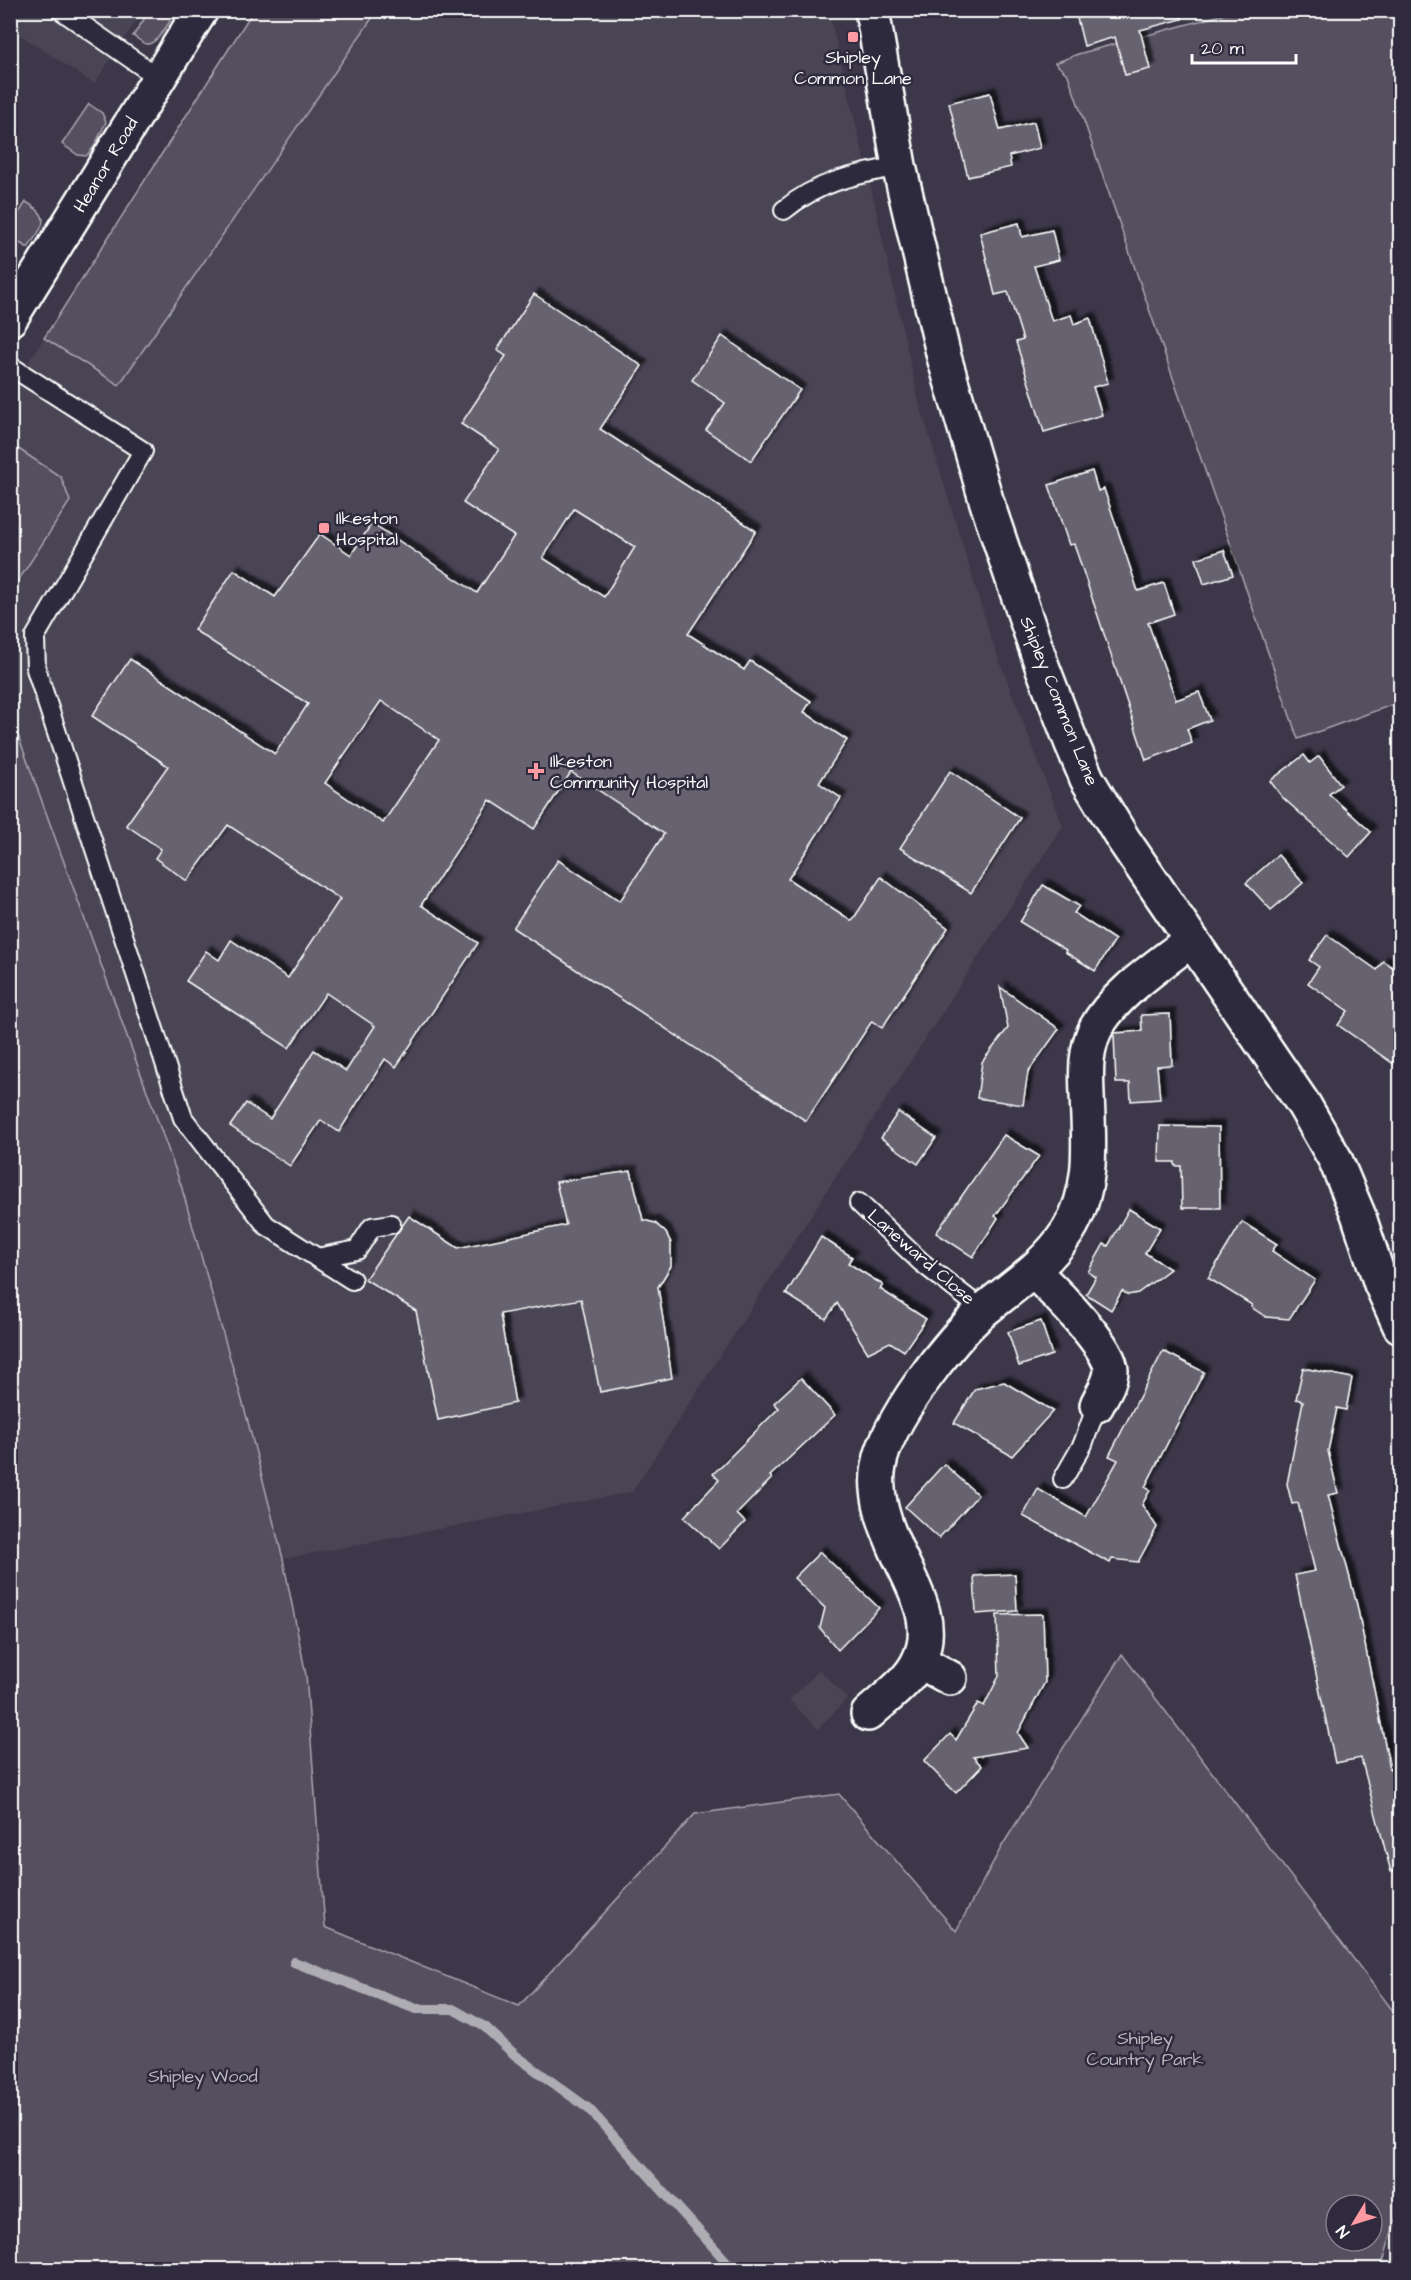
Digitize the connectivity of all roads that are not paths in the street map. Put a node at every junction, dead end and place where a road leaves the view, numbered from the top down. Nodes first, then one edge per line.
1 (201, 10) edge
2 (872, 10) edge
3 (68, 13) edge
4 (159, 78) junction
5 (899, 166) junction
6 (784, 210) dead end
7 (10, 319) edge
8 (10, 366) edge
9 (1191, 940) junction
10 (859, 1203) dead end
11 (390, 1224) dead end
12 (318, 1258) junction
13 (1034, 1272) junction
14 (352, 1280) dead end
15 (984, 1311) junction
16 (1401, 1326) edge
17 (1097, 1405) joint
18 (1064, 1479) dead end
19 (919, 1661) junction
20 (950, 1678) dead end
21 (868, 1714) dead end

1 - 4 street, Heanor Road
2 - 5 street, Shipley Common Lane
3 - 4 lane
4 - 7 street, Heanor Road
5 - 6 lane
5 - 9 street, Shipley Common Lane
8 - 12 lane
9 - 13 street, Laneward Close
9 - 16 street, Shipley Common Lane
10 - 15 lane, Laneward Close
11 - 12 lane
12 - 14 lane
13 - 15 street, Laneward Close
13 - 17 street
15 - 19 street, Laneward Close
17 - 18 lane
19 - 20 street
19 - 21 street

